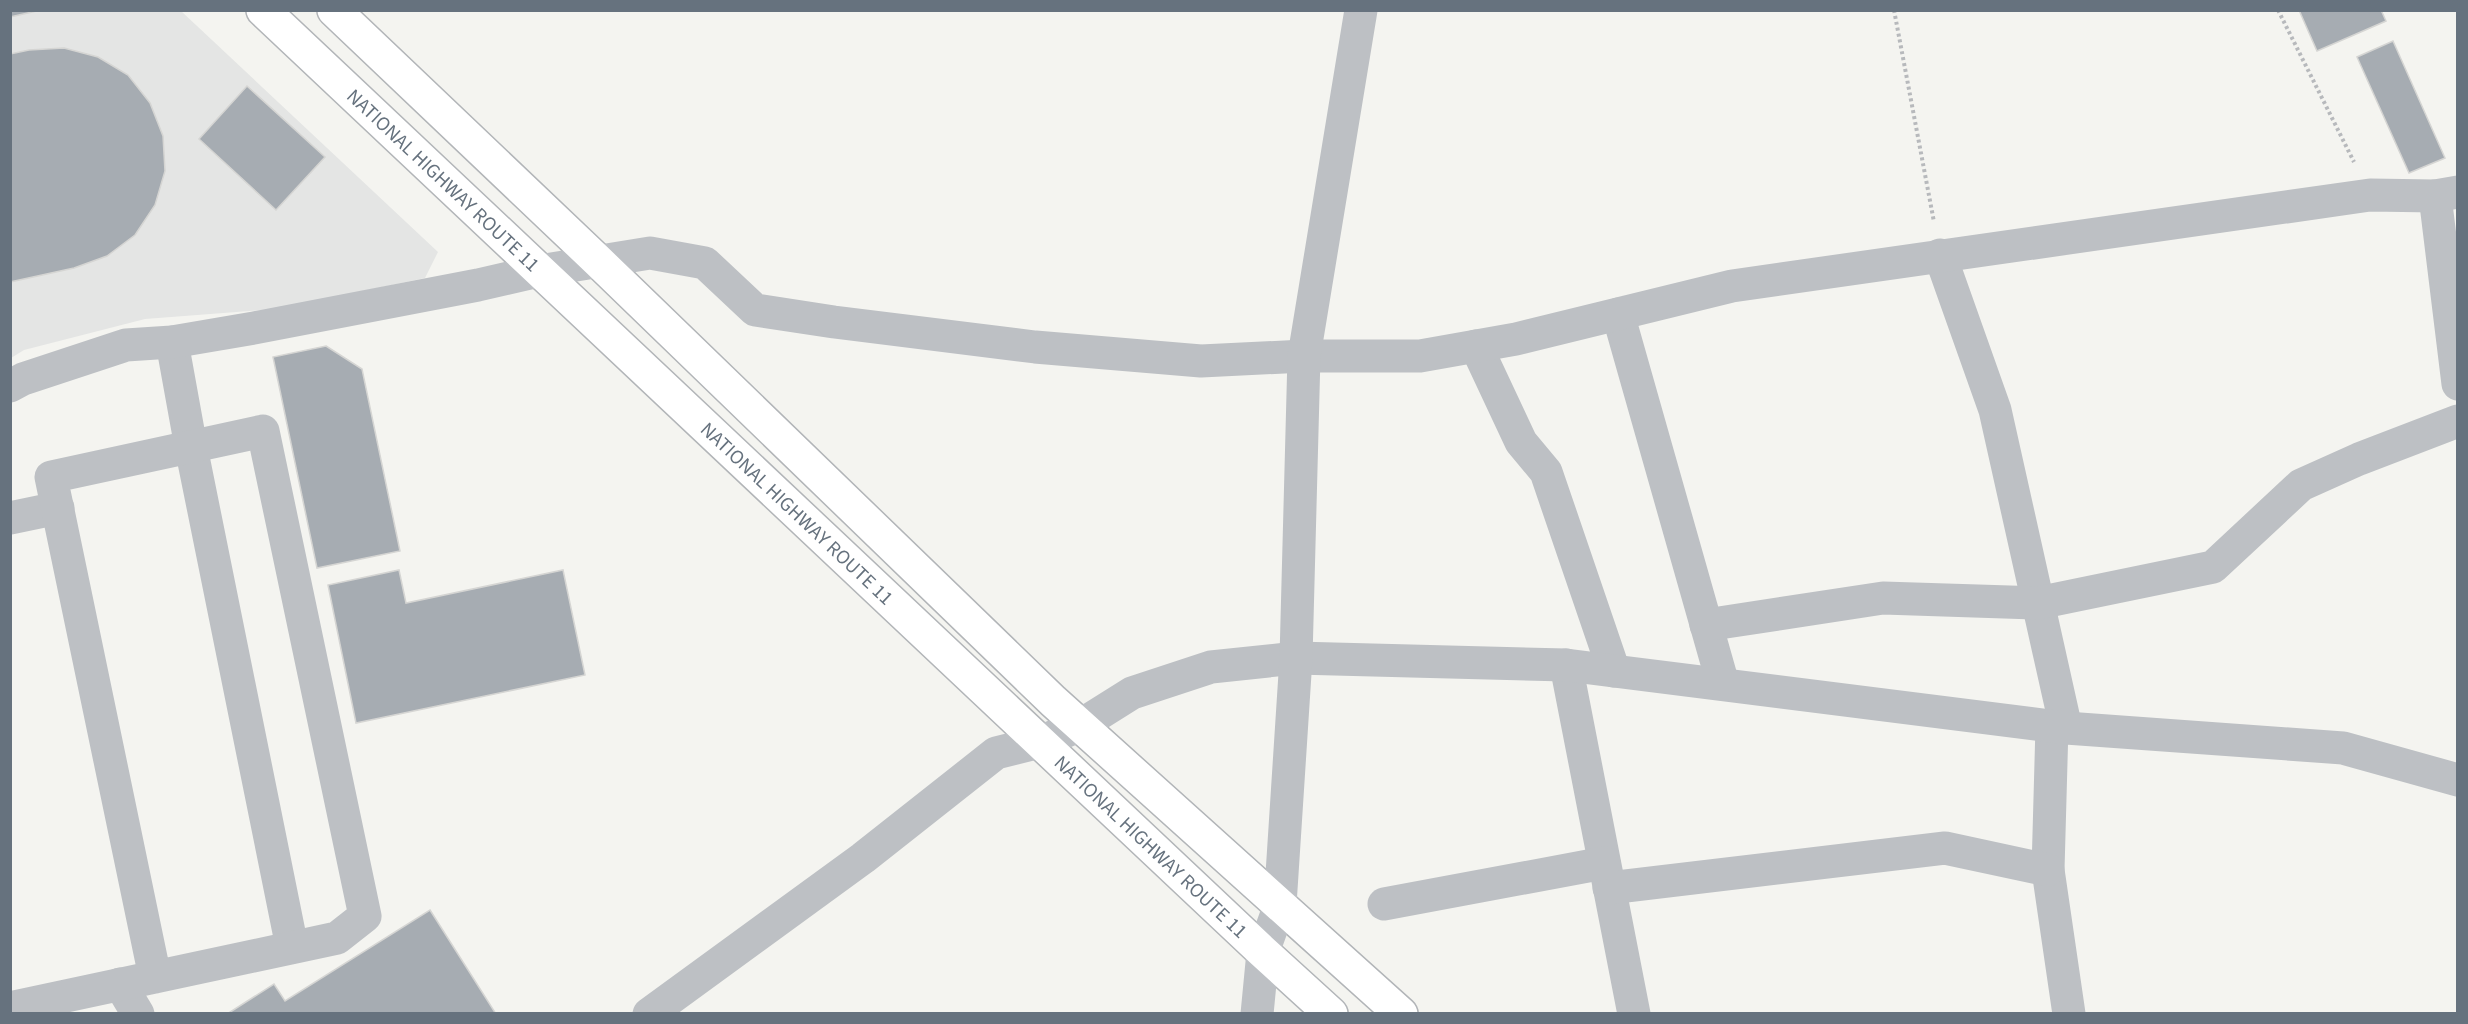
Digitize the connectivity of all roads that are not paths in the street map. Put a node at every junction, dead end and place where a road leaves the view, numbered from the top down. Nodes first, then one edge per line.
1 (263, 10) edge
2 (334, 10) edge
3 (1361, 10) edge
4 (2446, 194) edge
5 (1940, 255) junction
6 (598, 261) junction
7 (539, 271) junction
8 (1618, 314) junction
9 (172, 342) junction
10 (1476, 346) junction
11 (1304, 356) junction
12 (2457, 384) edge
13 (10, 386) edge
14 (2457, 421) edge
15 (191, 447) junction
16 (58, 508) junction
17 (10, 518) edge
18 (2038, 603) junction
19 (1706, 625) junction
20 (1296, 658) junction
21 (1566, 665) junction
22 (1614, 671) junction
23 (1723, 684) junction
24 (1081, 725) junction
25 (2059, 727) junction
26 (1040, 742) junction
27 (2457, 780) edge
28 (2048, 870) junction
29 (1607, 875) junction
30 (1384, 904) dead end
31 (1280, 905) junction
32 (292, 947) junction
33 (1263, 952) junction
34 (155, 976) junction
35 (120, 984) junction
36 (10, 1008) edge
37 (138, 1014) edge
38 (649, 1014) edge
39 (1257, 1014) edge
40 (1331, 1014) edge
41 (1401, 1014) edge
42 (1634, 1014) edge
43 (2069, 1014) edge

1 - 7 highway, NATIONAL HIGHWAY ROUTE 11
2 - 6 highway, NATIONAL HIGHWAY ROUTE 11
3 - 11 street
4 - 5 street
4 - 12 street
5 - 8 street
5 - 18 street
6 - 7 street
6 - 11 street
6 - 24 highway, NATIONAL HIGHWAY ROUTE 11
7 - 9 street
7 - 26 highway, NATIONAL HIGHWAY ROUTE 11
8 - 10 street
8 - 19 street
9 - 13 street
9 - 15 street
10 - 11 street
10 - 22 street
11 - 20 street
14 - 18 street
15 - 16 street
15 - 32 street
15 - 32 street
16 - 17 street
16 - 34 street
18 - 19 street
18 - 25 street
19 - 23 street
20 - 21 street
20 - 24 street
20 - 31 street
21 - 22 street
21 - 29 street
22 - 23 street
23 - 25 street
24 - 26 street
24 - 31 highway, NATIONAL HIGHWAY ROUTE 11
25 - 27 street
25 - 28 street
26 - 33 highway, NATIONAL HIGHWAY ROUTE 11
26 - 38 street
28 - 29 street
28 - 43 street
29 - 30 street
29 - 42 street
31 - 33 street
31 - 41 highway, NATIONAL HIGHWAY ROUTE 11
32 - 34 street
33 - 39 street
33 - 40 highway, NATIONAL HIGHWAY ROUTE 11
34 - 35 street
35 - 36 street
35 - 37 street

